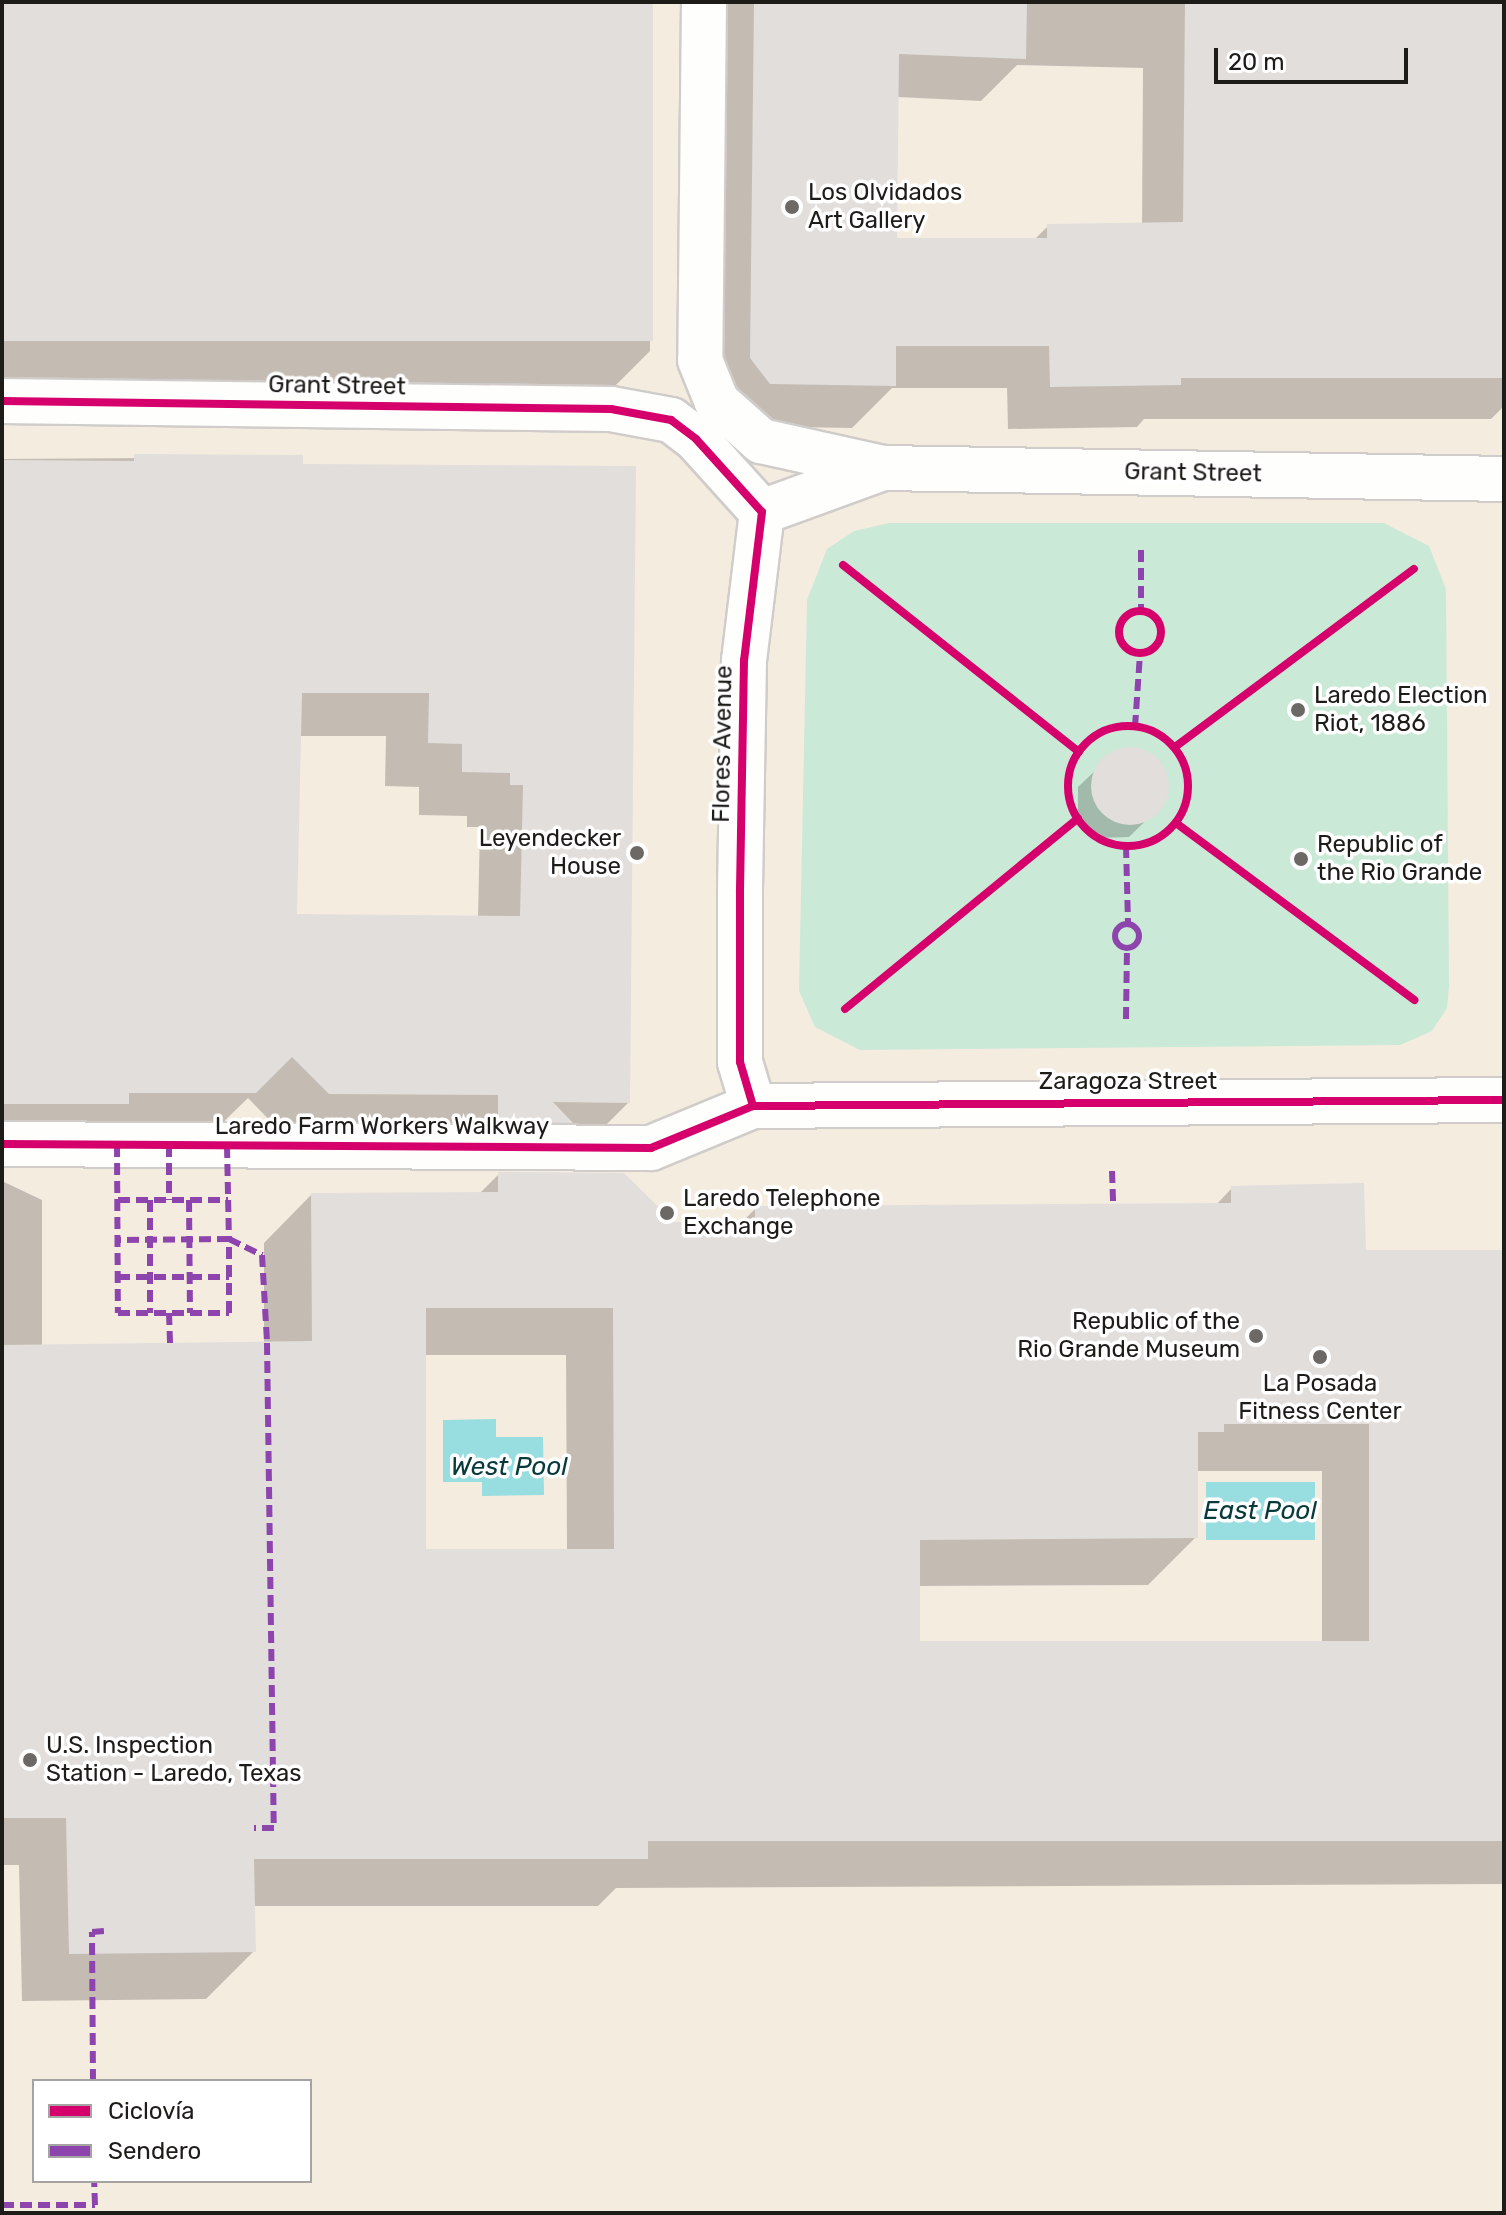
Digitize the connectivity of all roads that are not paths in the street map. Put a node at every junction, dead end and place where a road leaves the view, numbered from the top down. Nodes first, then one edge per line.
1 (704, 2) edge
2 (2, 401) edge
3 (883, 468) junction
4 (1504, 479) edge
5 (762, 512) junction
6 (1504, 1100) edge
7 (753, 1106) junction
8 (2, 1144) edge

1 - 3 street, Grant Street
2 - 5 street, Grant Street
3 - 4 street, Grant Street
3 - 5 street, Grant Street
5 - 7 street, Flores Avenue
6 - 7 street, Zaragoza Street
7 - 8 street, Laredo Farm Workers Walkway

